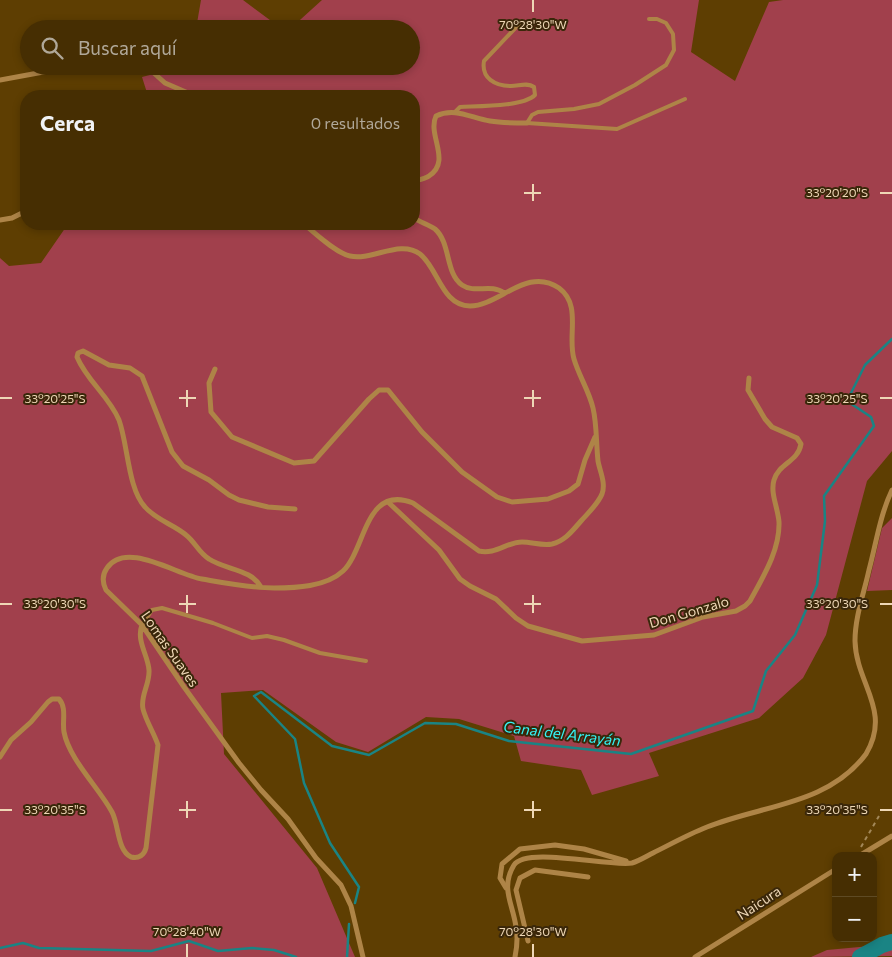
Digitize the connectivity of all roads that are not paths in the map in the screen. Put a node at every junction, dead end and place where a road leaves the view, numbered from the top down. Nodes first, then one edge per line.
1 (649, 19) dead end
2 (522, 20) dead end
3 (27, 75) edge
4 (156, 75) edge
5 (0, 80) edge
6 (181, 90) edge
7 (685, 99) dead end
8 (455, 112) junction
9 (526, 123) junction
10 (420, 179) edge
11 (20, 214) edge
12 (0, 220) edge
13 (420, 221) edge
14 (312, 230) edge
15 (504, 293) junction
16 (215, 369) dead end
17 (749, 378) dead end
18 (596, 434) junction
19 (892, 490) edge
20 (388, 502) junction
21 (295, 509) dead end
22 (261, 587) junction
23 (142, 625) junction
24 (366, 661) dead end
25 (0, 757) edge
26 (892, 836) edge
27 (866, 852) edge
28 (633, 863) junction
29 (832, 872) edge
30 (588, 877) dead end
31 (506, 888) junction
32 (524, 925) junction
33 (517, 927) junction
34 (528, 941) dead end
35 (363, 957) edge
36 (516, 957) edge
37 (696, 957) edge

1 - 9 lane
2 - 8 lane
3 - 5 street
4 - 6 street
7 - 9 lane
8 - 9 street
8 - 10 street
11 - 12 street
13 - 15 street
14 - 15 street
15 - 18 street
16 - 18 street
17 - 20 street, Don Gonzalo
18 - 20 street
19 - 28 street
20 - 22 street, Lomas Suaves
21 - 22 street
22 - 23 street, Lomas Suaves
23 - 24 lane
23 - 25 street
23 - 35 street, Lomas Suaves
26 - 27 street
28 - 31 street
28 - 31 street
29 - 37 street, Naicura
30 - 32 street
31 - 33 street
32 - 33 street
32 - 34 street
33 - 36 street

